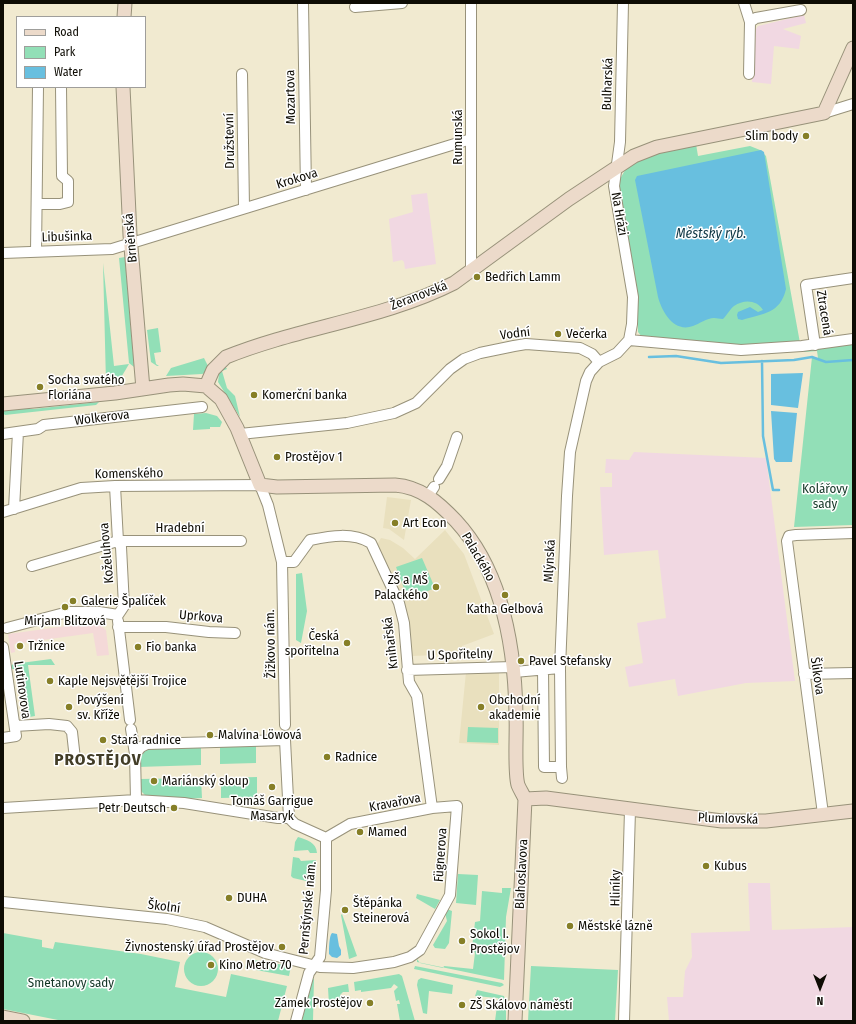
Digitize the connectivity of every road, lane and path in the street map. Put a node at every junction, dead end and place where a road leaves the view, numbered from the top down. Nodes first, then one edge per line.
1 (125, 3) edge
2 (303, 3) edge
3 (402, 3) edge
4 (471, 3) edge
5 (623, 3) edge
6 (744, 3) edge
7 (355, 7) dead end
8 (801, 10) dead end
9 (124, 16) edge
10 (750, 22) junction
11 (853, 48) edge
12 (242, 74) dead end
13 (749, 74) dead end
14 (38, 88) edge
15 (61, 88) edge
16 (123, 88) edge
17 (853, 104) edge
18 (824, 113) junction
19 (471, 139) junction
20 (617, 166) junction
21 (306, 190) junction
22 (37, 204) junction
23 (244, 208) junction
24 (131, 243) junction
25 (36, 252) junction
26 (3, 253) edge
27 (471, 270) junction
28 (853, 278) edge
29 (853, 339) edge
30 (629, 340) junction
31 (816, 345) junction
32 (599, 362) junction
33 (206, 386) junction
34 (144, 389) junction
35 (3, 404) edge
36 (202, 407) dead end
37 (18, 432) junction
38 (3, 434) edge
39 (240, 434) junction
40 (457, 437) dead end
41 (260, 485) junction
42 (115, 486) junction
43 (434, 487) junction
44 (14, 509) junction
45 (3, 512) edge
46 (853, 533) edge
47 (118, 540) junction
48 (241, 541) dead end
49 (282, 562) junction
50 (32, 566) dead end
51 (118, 616) junction
52 (118, 627) junction
53 (7, 628) dead end
54 (235, 633) dead end
55 (3, 647) edge
56 (560, 668) junction
57 (514, 669) junction
58 (543, 669) junction
59 (408, 670) junction
60 (853, 673) edge
61 (804, 674) junction
62 (285, 725) dead end
63 (15, 726) junction
64 (3, 738) edge
65 (135, 754) junction
66 (75, 759) dead end
67 (561, 767) junction
68 (562, 778) dead end
69 (525, 799) junction
70 (136, 800) junction
71 (457, 806) joint
72 (3, 808) edge
73 (432, 808) junction
74 (630, 810) junction
75 (853, 812) edge
76 (823, 814) junction
77 (289, 818) junction
78 (326, 838) junction
79 (3, 902) edge
80 (399, 960) joint
81 (314, 966) junction
82 (3, 1017) edge
83 (22, 1021) edge
84 (296, 1021) edge
85 (515, 1021) edge
86 (624, 1021) edge

1 - 9 main road
2 - 21 street, Mozartova
3 - 7 street
4 - 19 street, Rumunská
5 - 20 street, Bulharská
6 - 10 street
8 - 10 street
10 - 13 street
11 - 18 main road
12 - 23 street, Družstevní
14 - 22 street
15 - 22 street
16 - 24 main road, Brněnská
17 - 18 street
18 - 20 main road
19 - 21 street, Krokova
19 - 27 street, Rumunská
20 - 27 main road, Žeranovská
20 - 30 street, Na Hrázi
21 - 23 street, Krokova
22 - 25 street
23 - 24 street, Krokova
24 - 25 street, Libušinka
24 - 34 main road, Brněnská
25 - 26 street, Libušinka
27 - 33 main road, Žeranovská
28 - 31 street, Ztracená
29 - 31 street
30 - 31 street
30 - 32 street
32 - 39 street, Vodní
32 - 56 street, Mlýnská
33 - 34 main road, Wolkerova
33 - 39 main road
34 - 35 main road, Wolkerova
36 - 37 street, Wolkerova
37 - 38 street, Wolkerova
37 - 44 street
39 - 41 main road
40 - 43 street
41 - 42 street, Komenského
41 - 43 main road, Palackého
41 - 49 street, Žižkovo nám.
42 - 44 street, Komenského
42 - 47 street, Koželuhova
43 - 57 main road, Palackého
44 - 45 street, Komenského
46 - 61 street, Šlikova
47 - 48 street, Hradební
47 - 50 street, Hradební
47 - 51 street, Koželuhova
49 - 59 street, Knihařská
49 - 62 street, Žižkovo nám.
51 - 52 street, Koželuhova
51 - 53 street
52 - 54 street, Uprkova
52 - 65 street, Koželuhova
55 - 63 street, Lutinovova
56 - 58 street, U Spořitelny
56 - 67 street, Mlýnská
57 - 58 street, U Spořitelny
57 - 59 street, U Spořitelny
57 - 69 main road, Palackého
58 - 67 street
59 - 73 street, Knihařská
60 - 61 street
61 - 76 street, Šlikova
63 - 64 street, Lutinovova
63 - 66 street
65 - 70 street, Koželuhova
65 - 77 street
67 - 68 street, Mlýnská
69 - 74 main road, Plumlovská
69 - 85 main road, Blahoslavova
70 - 72 street
70 - 77 street
71 - 73 street, Kravařova
71 - 80 street, Fügnerova
73 - 78 street, Kravařova
74 - 76 main road, Plumlovská
74 - 86 street, Hliníky
75 - 76 main road, Plumlovská
77 - 78 street
78 - 81 street, Pernštýnské nám.
79 - 81 street, Školní
80 - 81 street, Pernštýnské nám.
81 - 84 street
82 - 83 main road

